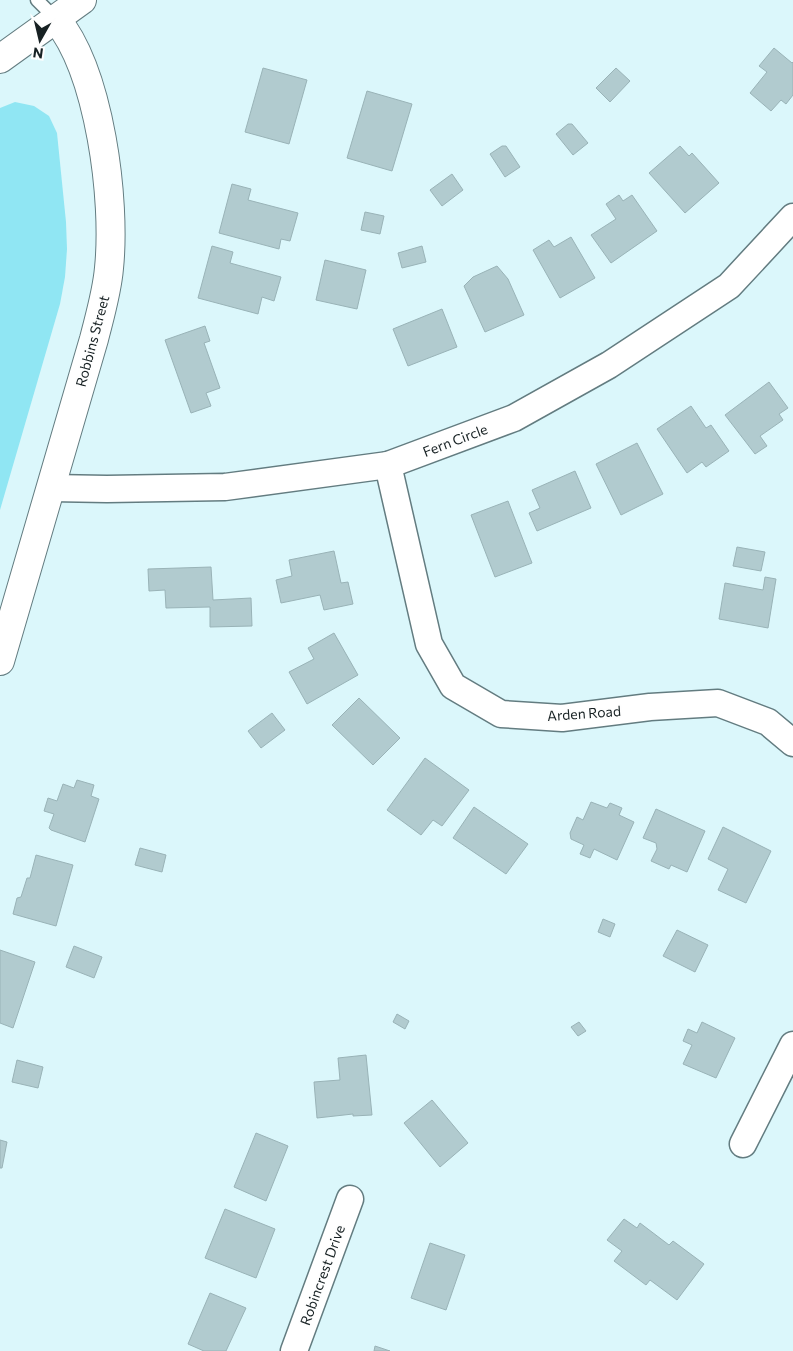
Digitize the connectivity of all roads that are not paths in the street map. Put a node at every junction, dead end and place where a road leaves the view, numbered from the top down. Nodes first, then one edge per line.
1 (37, 0) edge
2 (82, 0) edge
3 (56, 19) junction
4 (0, 59) edge
5 (793, 217) edge
6 (388, 465) junction
7 (51, 488) junction
8 (0, 662) edge
9 (793, 743) edge
10 (793, 1045) edge
11 (743, 1144) dead end
12 (350, 1199) dead end
13 (294, 1351) edge

1 - 3 lane
2 - 3 street
3 - 4 street
3 - 7 street, Robbins Street
5 - 6 street, Fern Circle
6 - 7 street, Fern Circle
6 - 9 street, Arden Road
7 - 8 street, Robbins Street
10 - 11 street
12 - 13 street, Robincrest Drive

